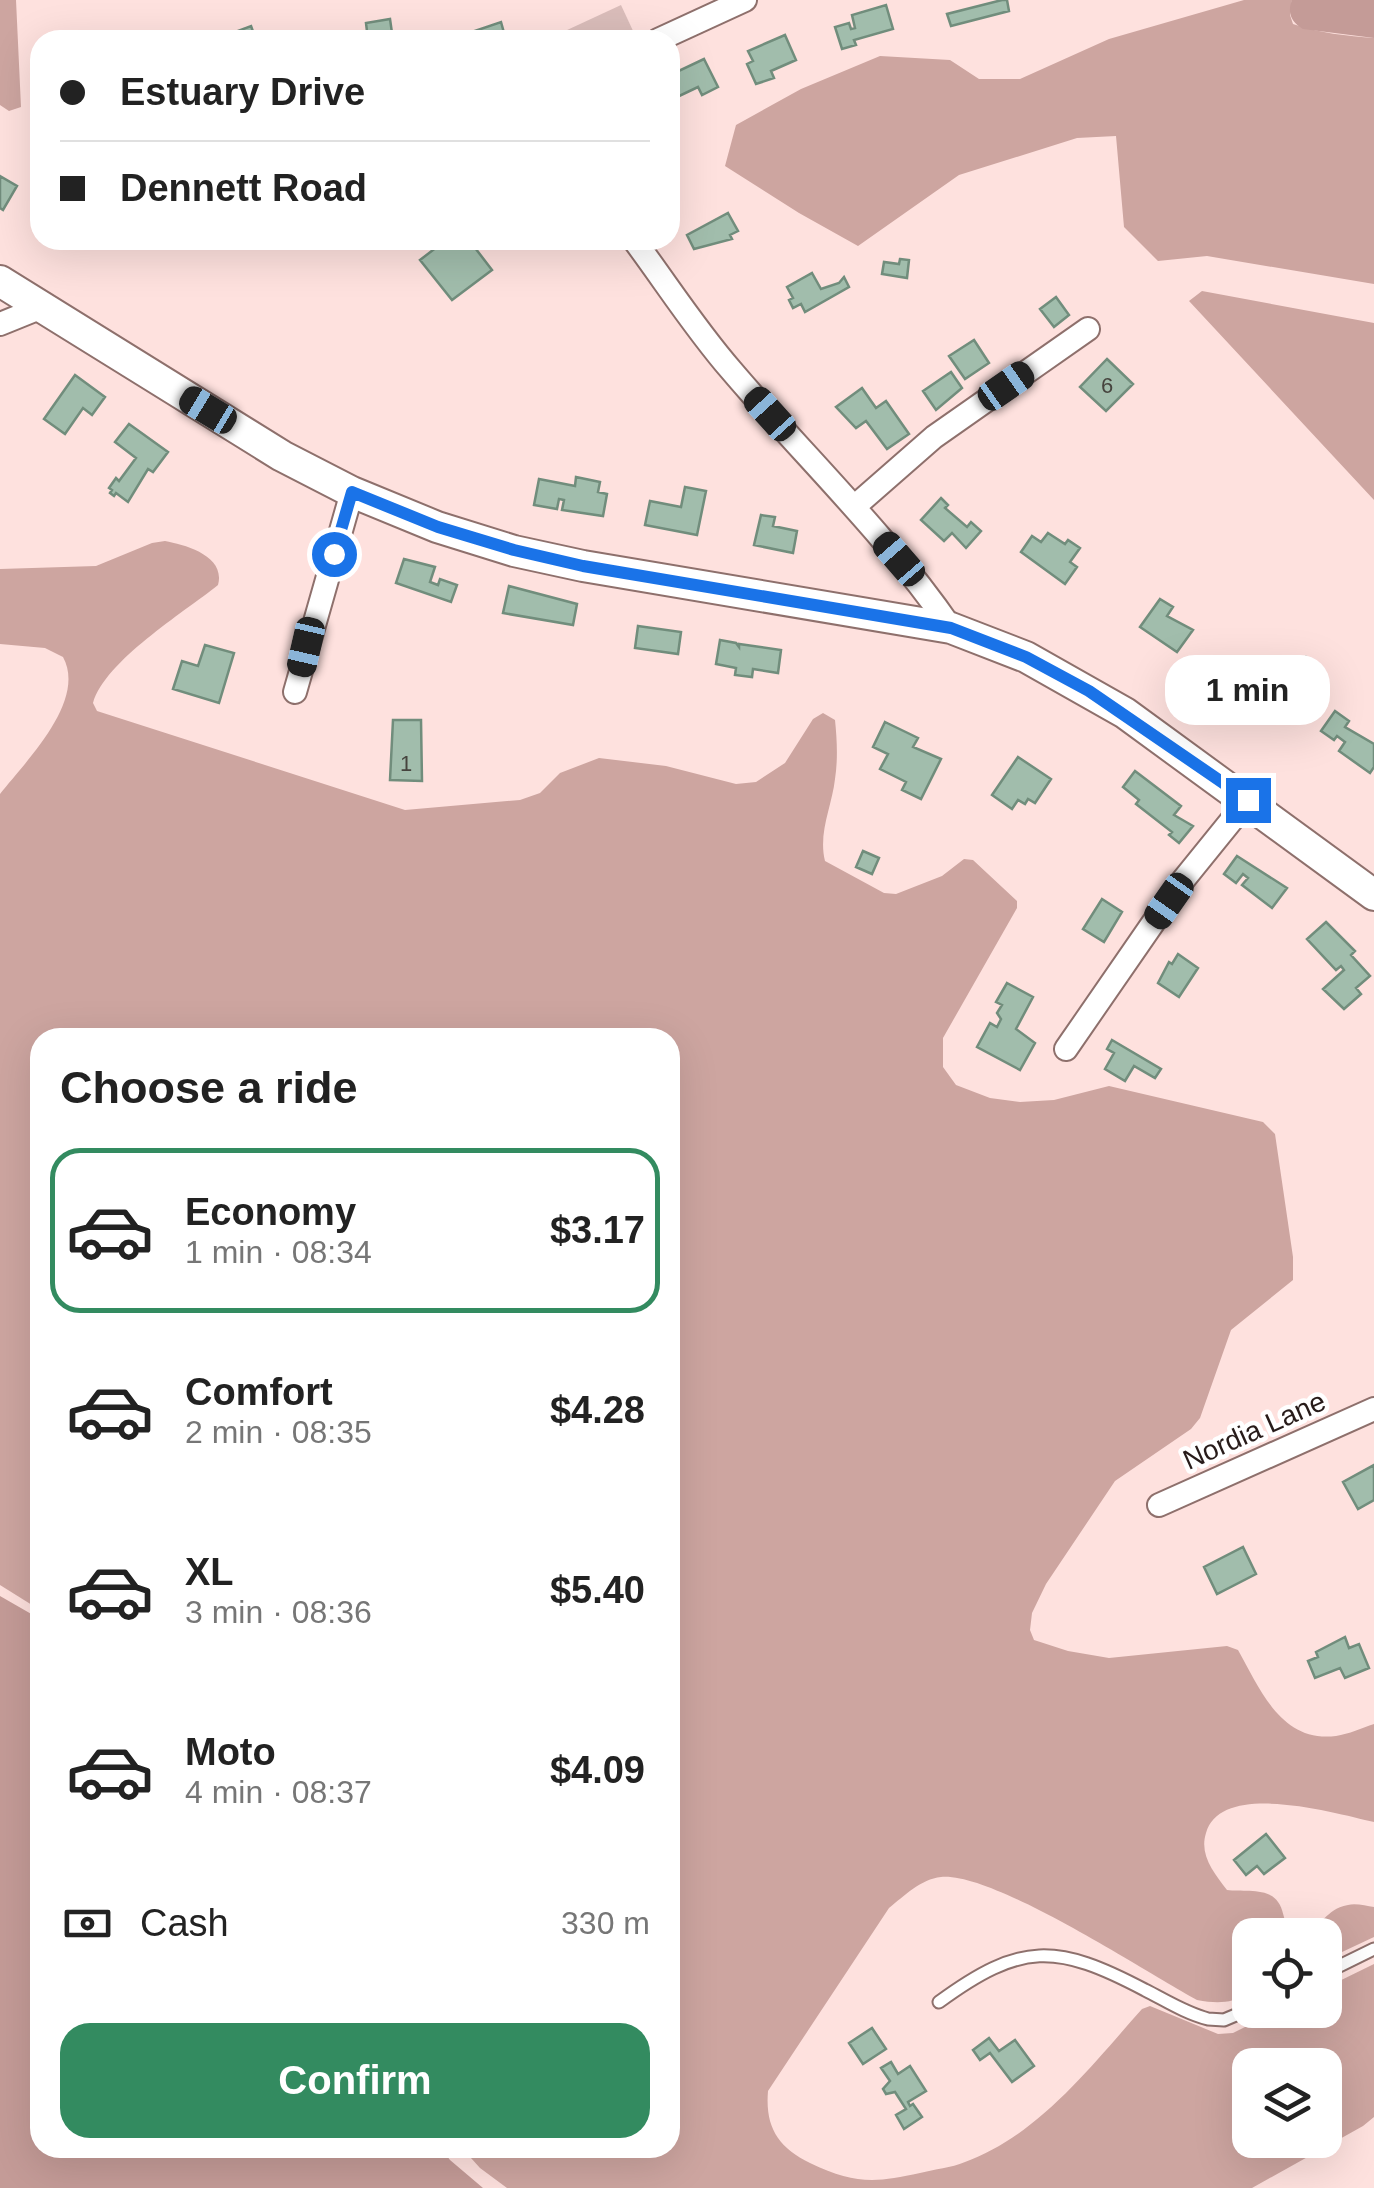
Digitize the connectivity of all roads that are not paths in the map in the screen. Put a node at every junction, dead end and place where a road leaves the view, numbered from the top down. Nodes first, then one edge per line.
1 (745, 0) edge
2 (680, 30) edge
3 (641, 250) edge
4 (0, 280) edge
5 (42, 306) junction
6 (0, 324) edge
7 (1088, 329) dead end
8 (352, 492) junction
9 (854, 506) junction
10 (951, 628) junction
11 (296, 692) dead end
12 (1248, 800) junction
13 (1374, 894) edge
14 (1066, 1049) dead end
15 (1374, 1409) edge
16 (1159, 1505) dead end
17 (1374, 1949) edge
18 (1342, 1965) edge
19 (939, 2002) dead end
20 (1232, 2017) edge

1 - 2 street
3 - 9 street
4 - 5 street
5 - 6 street
5 - 8 street
7 - 9 street
8 - 10 street
8 - 11 street
9 - 10 street
10 - 12 street
12 - 13 street
12 - 14 street
15 - 16 street, Nordia Lane
17 - 18 lane
19 - 20 lane

